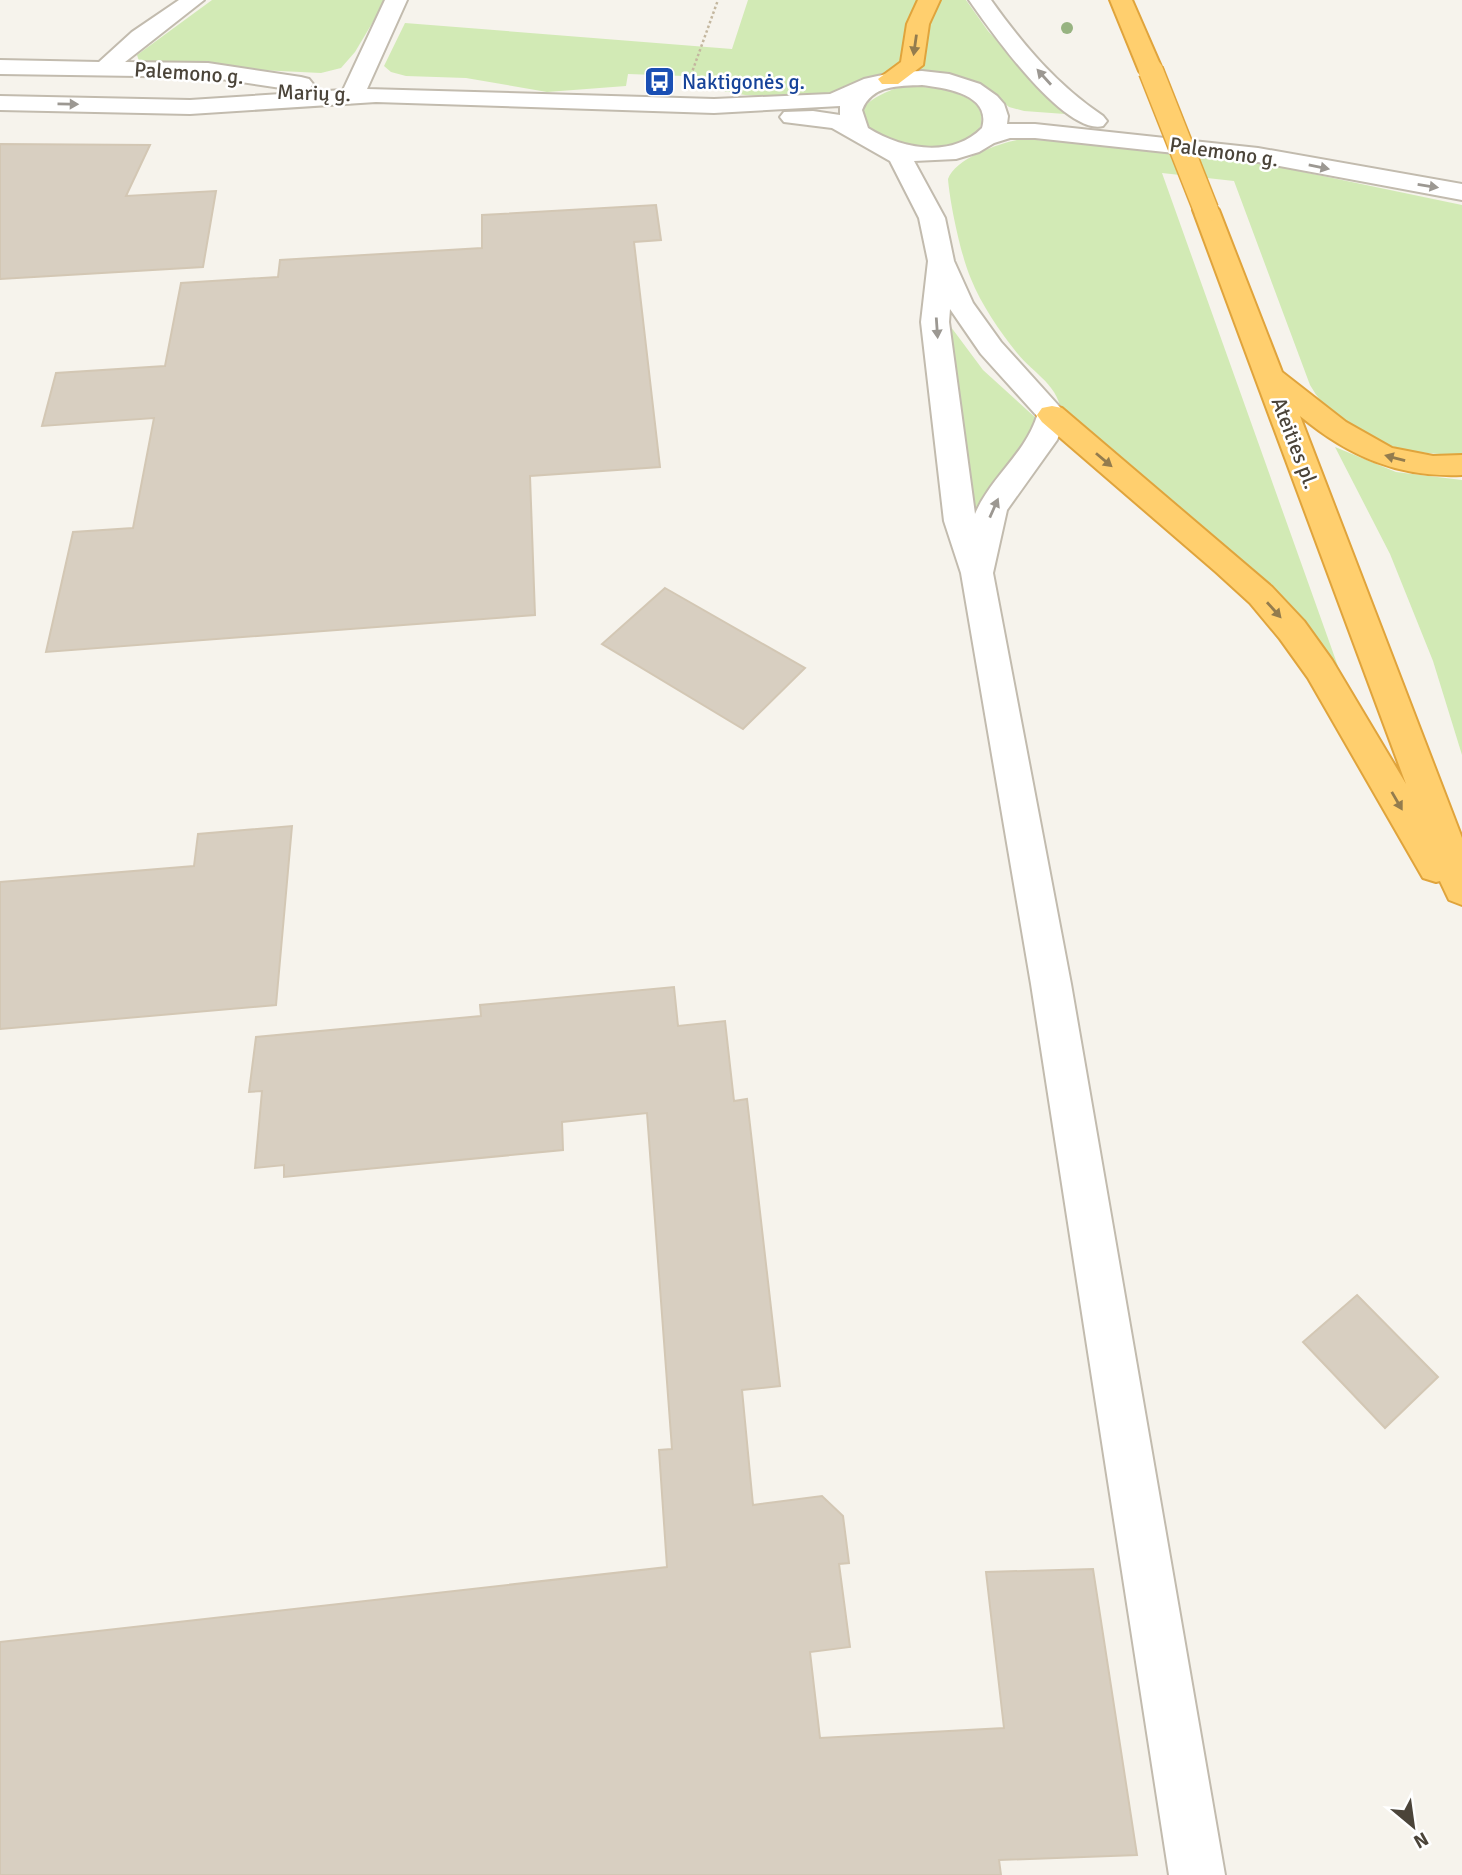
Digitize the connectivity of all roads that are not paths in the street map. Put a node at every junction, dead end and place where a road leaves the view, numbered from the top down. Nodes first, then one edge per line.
1 (193, 0) edge
2 (396, 0) edge
3 (929, 0) edge
4 (980, 0) edge
5 (1121, 0) edge
6 (0, 67) edge
7 (105, 68) junction
8 (890, 79) junction
9 (0, 85) edge
10 (861, 91) junction
11 (365, 94) junction
12 (989, 101) junction
13 (0, 103) edge
14 (714, 106) junction
15 (1095, 121) junction
16 (857, 130) junction
17 (985, 138) junction
18 (884, 147) junction
19 (959, 150) junction
20 (1462, 172) edge
21 (1462, 192) edge
22 (932, 218) junction
23 (941, 261) junction
24 (1270, 376) junction
25 (1052, 415) junction
26 (1462, 464) edge
27 (977, 573) junction
28 (1462, 889) edge
29 (1462, 913) edge
30 (1197, 1875) edge

1 - 7 street
2 - 11 street
3 -> 8 highway
15 -> 4 street
5 - 24 highway, Ateities pl., bridge
6 - 7 street, Palemono g.
7 - 11 street, Palemono g.
8 - 10 street, Palemono g.
8 - 12 street, Palemono g.
9 - 11 street, Marių g.
10 - 14 street, Palemono g.
10 - 16 street
13 -> 11 street, Palemono g.
11 - 14 street, Palemono g.
12 - 15 street, Palemono g.
12 - 17 street
14 - 16 street, Palemono g.
15 - 20 street, Palemono g.
16 - 18 street, Palemono g.
17 - 19 street, Palemono g.
17 -> 21 street, Palemono g.
18 - 19 street
18 - 22 street
19 - 22 street
22 - 23 street
23 - 25 street
23 -> 27 street
26 -> 24 highway
24 - 28 highway, Ateities pl.
27 -> 25 street
25 -> 29 highway
27 - 30 street

